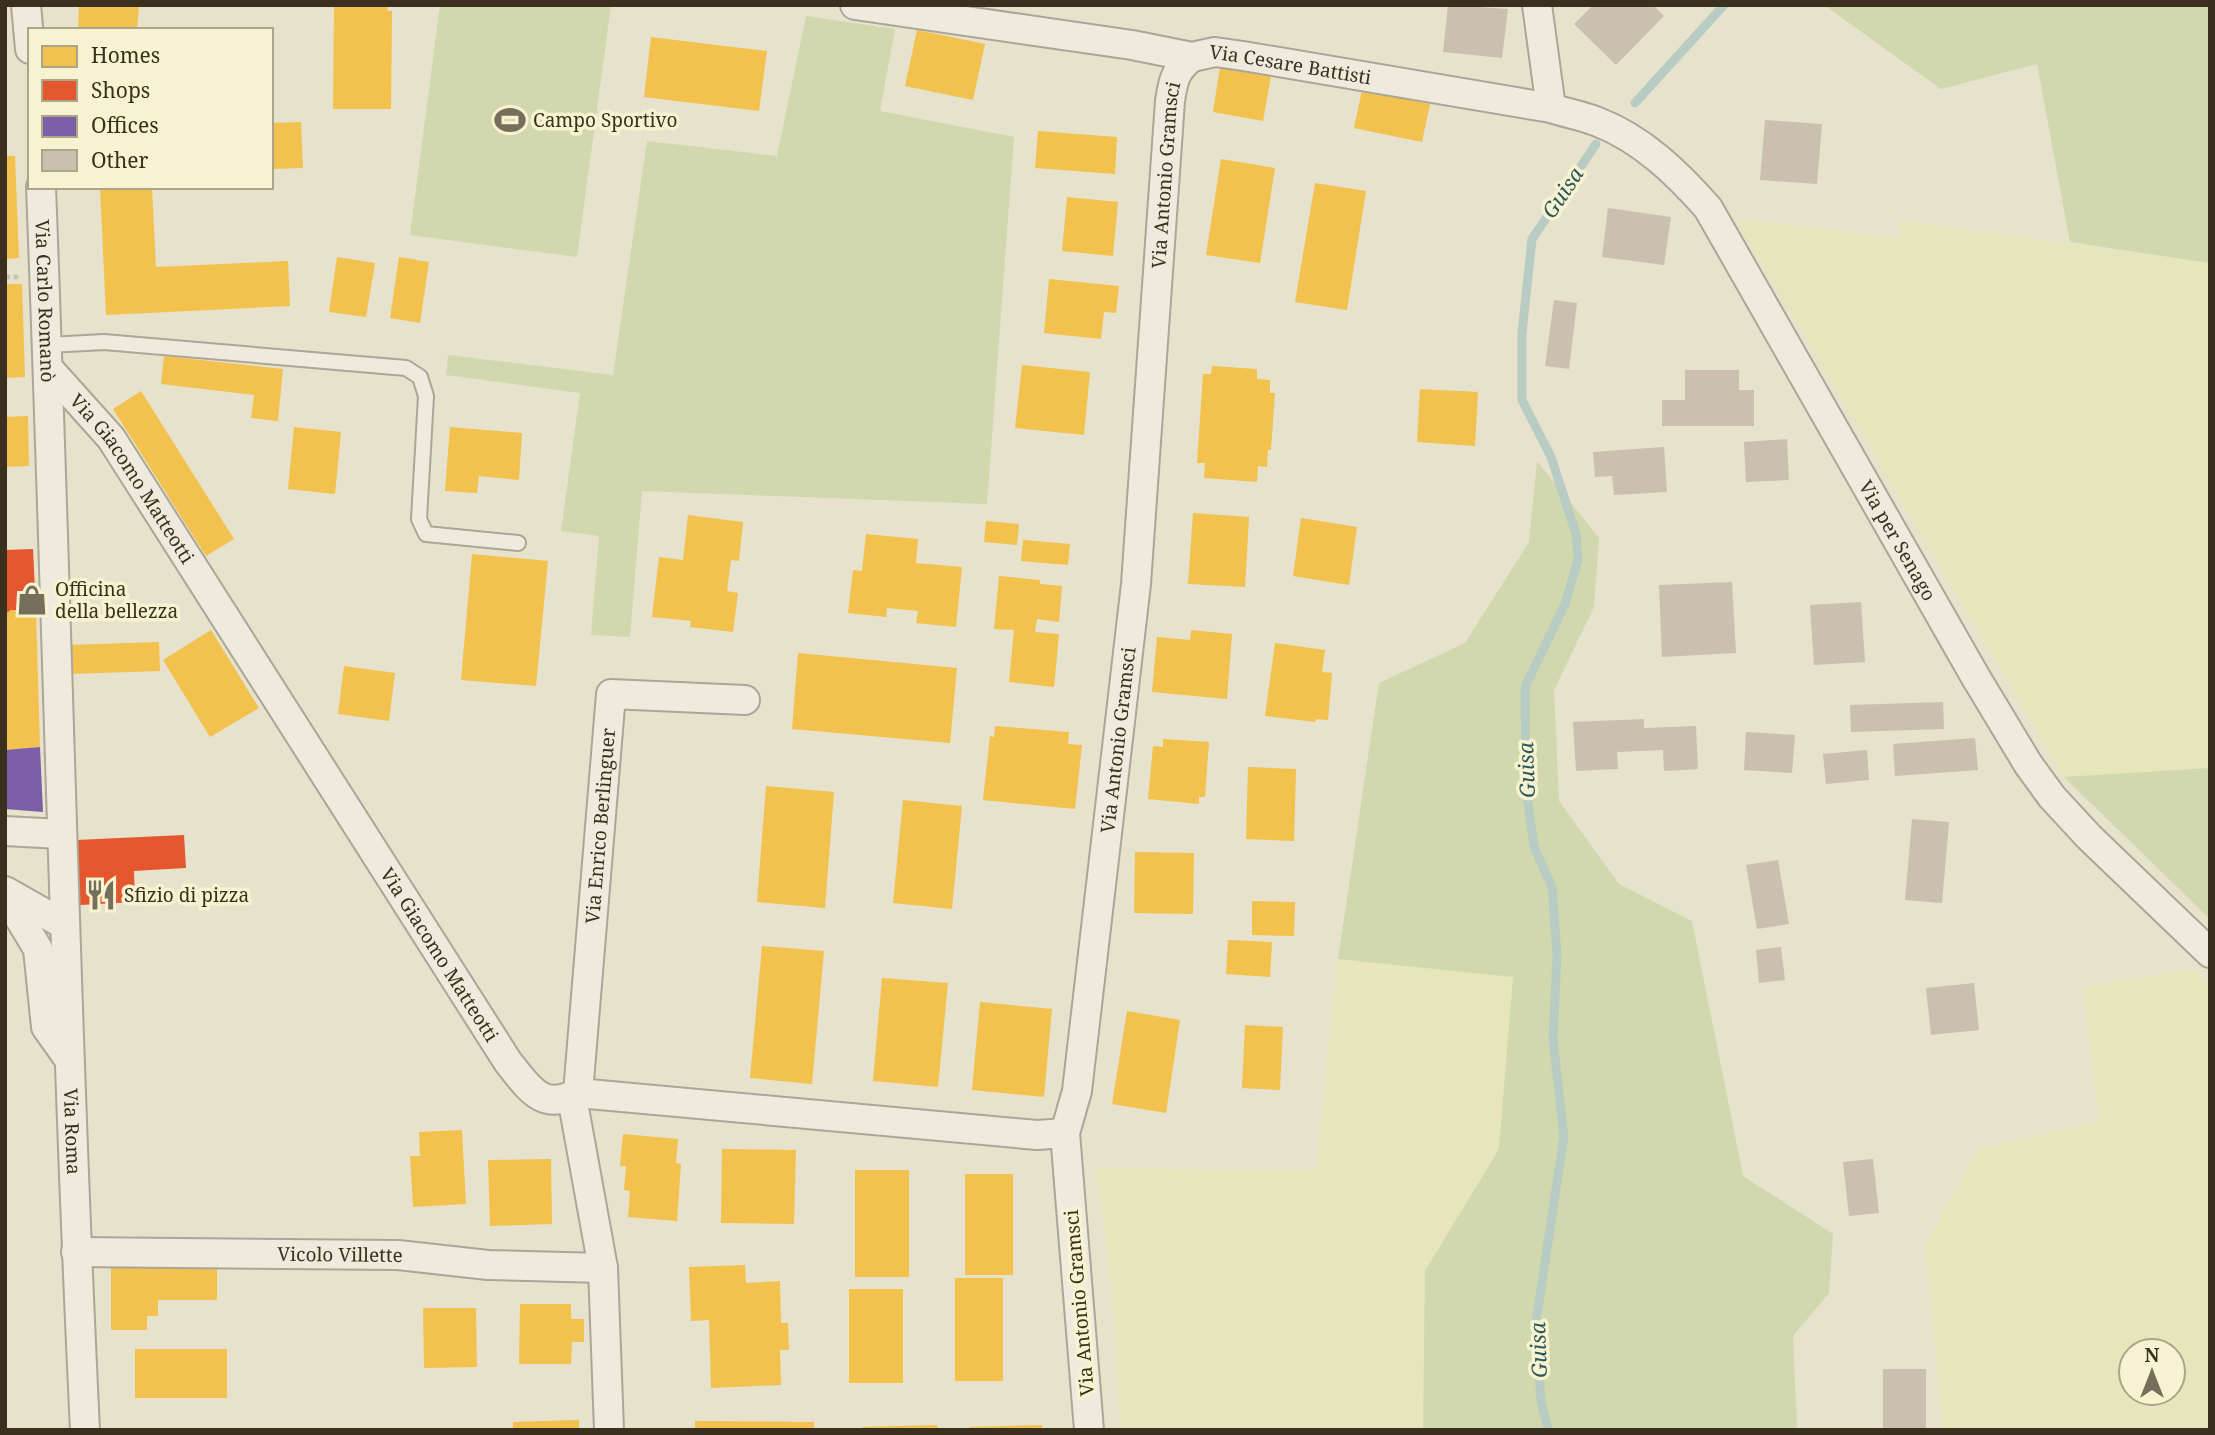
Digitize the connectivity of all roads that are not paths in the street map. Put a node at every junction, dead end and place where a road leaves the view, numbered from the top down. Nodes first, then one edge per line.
1 (26, 5) edge
2 (855, 5) edge
3 (1536, 5) edge
4 (28, 28) edge
5 (1192, 57) junction
6 (1551, 108) junction
7 (1599, 122) joint
8 (41, 189) edge
9 (49, 357) junction
10 (518, 543) dead end
11 (745, 700) dead end
12 (5, 831) edge
13 (61, 834) junction
14 (5, 892) edge
15 (65, 925) junction
16 (2210, 953) edge
17 (68, 1058) junction
18 (575, 1095) junction
19 (1065, 1133) junction
20 (76, 1252) junction
21 (603, 1268) junction
22 (85, 1430) edge
23 (609, 1430) edge
24 (1089, 1430) edge

1 - 4 street
2 - 5 street, Via Cesare Battisti
3 - 6 street
5 - 6 street, Via Cesare Battisti
5 - 19 street, Via Antonio Gramsci
6 - 7 street, Via Cesare Battisti
7 - 16 street, Via per Senago
8 - 9 street, Via Carlo Romanò
9 - 10 lane
9 - 13 street, Via Carlo Romanò
9 - 18 street, Via Giacomo Matteotti
11 - 18 street, Via Enrico Berlinguer
12 - 13 street
13 - 15 street, Via Roma
14 - 15 street
14 - 17 street
15 - 17 street, Via Roma
17 - 20 street, Via Roma
18 - 19 street, Via Giacomo Matteotti
18 - 21 street, Via Enrico Berlinguer
19 - 24 street, Via Antonio Gramsci
20 - 21 street, Vicolo Villette
20 - 22 street, Via Roma
21 - 23 street, Via Enrico Berlinguer

